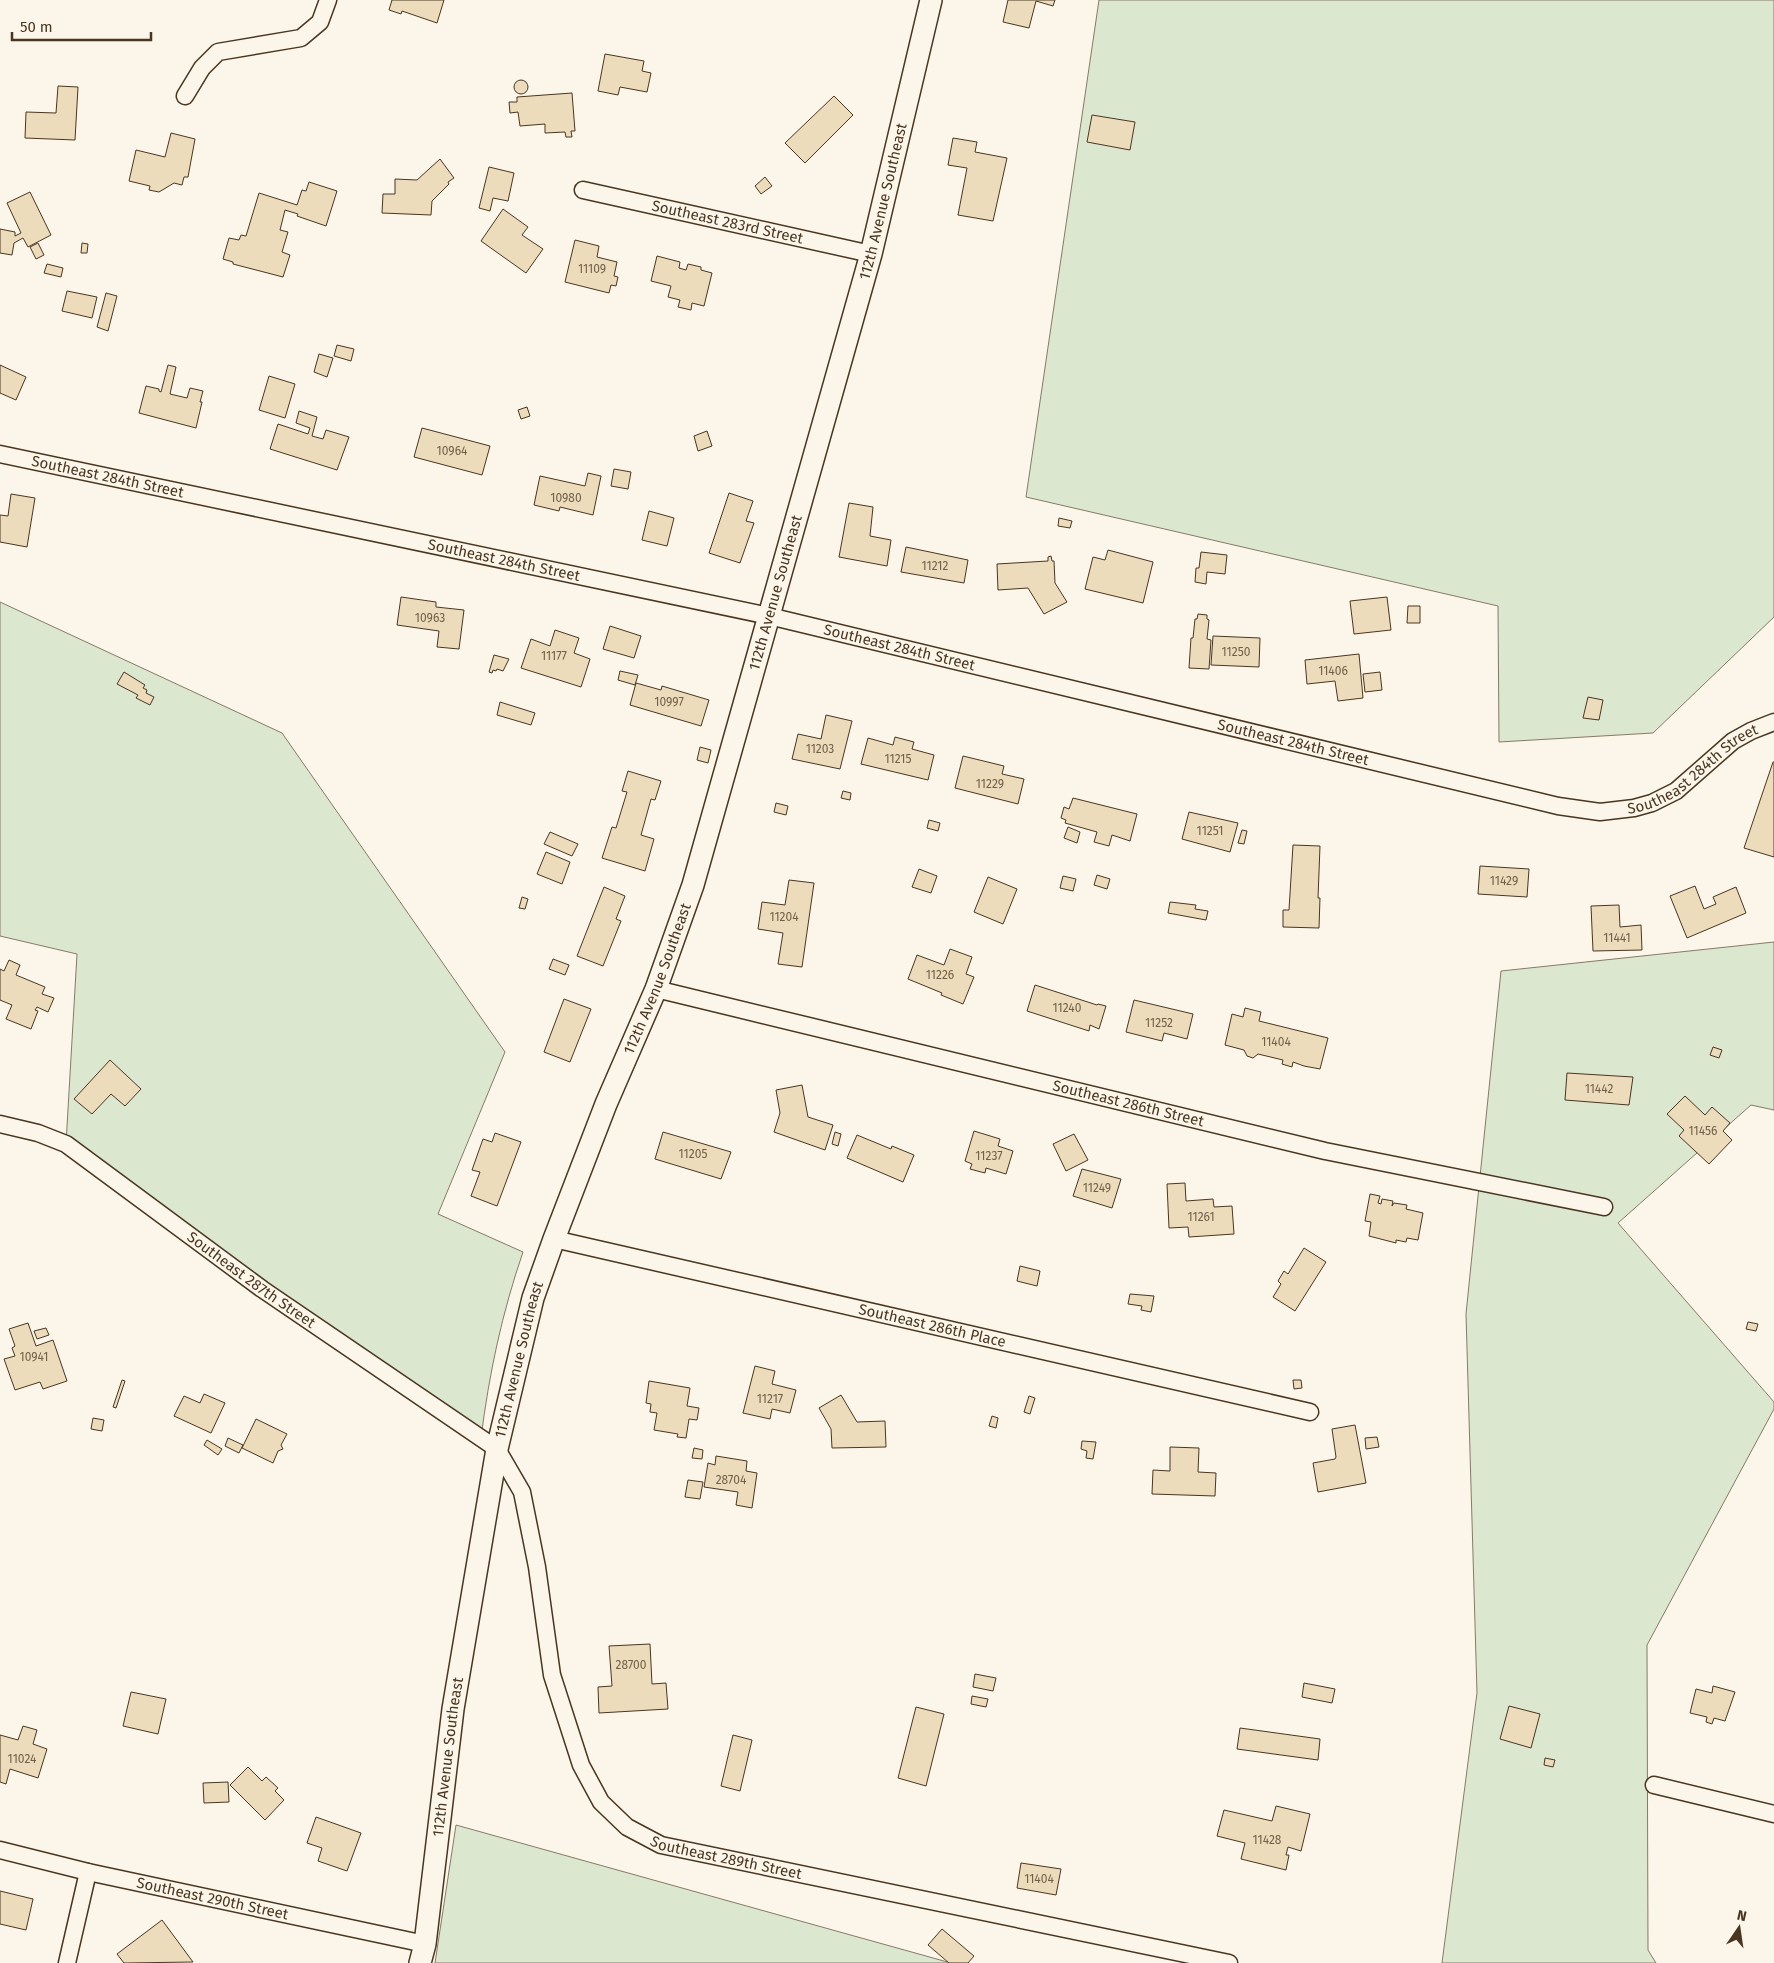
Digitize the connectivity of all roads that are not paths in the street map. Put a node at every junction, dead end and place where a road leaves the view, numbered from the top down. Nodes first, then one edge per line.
1 (328, 0) edge
2 (931, 0) edge
3 (185, 96) dead end
4 (583, 190) dead end
5 (871, 254) junction
6 (0, 454) edge
7 (768, 616) junction
8 (1774, 722) edge
9 (656, 989) junction
10 (0, 1124) edge
11 (1604, 1207) dead end
12 (554, 1239) junction
13 (1310, 1412) dead end
14 (497, 1449) junction
15 (1654, 1785) dead end
16 (1774, 1814) edge
17 (0, 1850) edge
18 (88, 1872) junction
19 (422, 1954) edge
20 (67, 1963) edge
21 (1229, 1963) edge

1 - 3 street
2 - 5 street, 112th Avenue Southeast
4 - 5 street, Southeast 283rd Street
5 - 7 street, 112th Avenue Southeast
6 - 7 street, Southeast 284th Street
7 - 8 street, Southeast 284th Street
7 - 9 street, 112th Avenue Southeast
9 - 11 street, Southeast 286th Street
9 - 12 street, 112th Avenue Southeast
10 - 14 street, Southeast 287th Street
12 - 13 street, Southeast 286th Place
12 - 14 street, 112th Avenue Southeast
14 - 19 street, 112th Avenue Southeast
14 - 21 street, Southeast 289th Street
15 - 16 street
17 - 18 street, Southeast 290th Street
18 - 19 street, Southeast 290th Street
18 - 20 street

